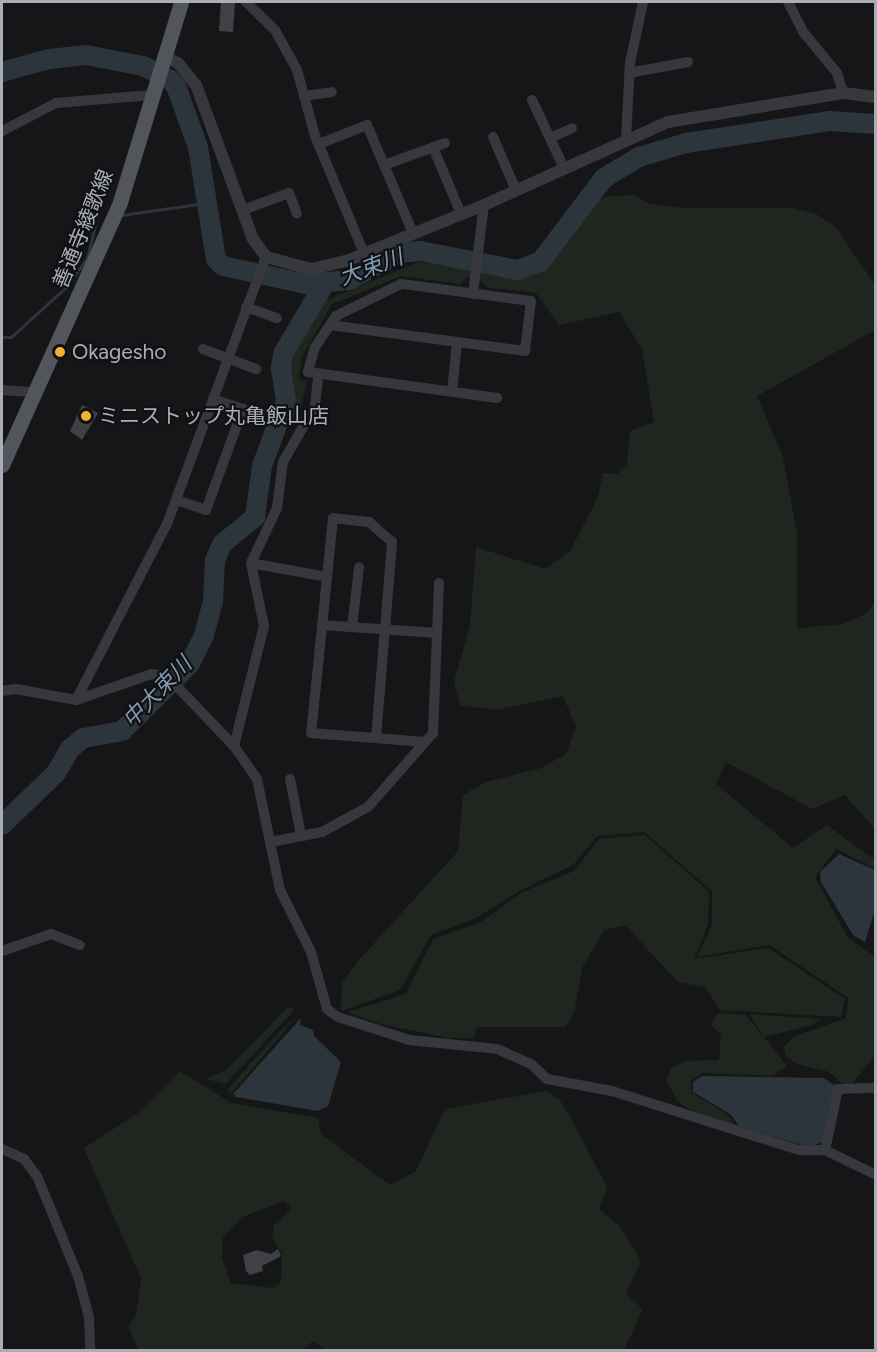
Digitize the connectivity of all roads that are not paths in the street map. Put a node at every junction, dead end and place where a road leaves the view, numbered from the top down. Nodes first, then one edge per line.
1 (181, 2) edge
2 (246, 2) edge
3 (643, 2) edge
4 (788, 2) edge
5 (163, 59) junction
6 (688, 62) dead end
7 (629, 73) junction
8 (153, 91) junction
9 (332, 92) dead end
10 (843, 93) junction
11 (304, 96) junction
12 (876, 98) edge
13 (532, 100) dead end
14 (572, 128) dead end
15 (2, 130) edge
16 (494, 137) dead end
17 (550, 138) junction
18 (626, 139) junction
19 (445, 143) dead end
20 (319, 144) junction
21 (433, 147) junction
22 (384, 165) junction
23 (564, 168) junction
24 (516, 190) junction
25 (484, 205) junction
26 (243, 210) junction
27 (297, 214) dead end
28 (461, 214) junction
29 (413, 233) junction
30 (364, 253) junction
31 (264, 261) junction
32 (473, 294) junction
33 (246, 307) junction
34 (277, 318) dead end
35 (330, 325) junction
36 (457, 342) junction
37 (203, 348) dead end
38 (228, 358) junction
39 (256, 369) dead end
40 (318, 375) junction
41 (2, 390) edge
42 (34, 392) junction
43 (452, 392) junction
44 (497, 398) dead end
45 (213, 399) junction
46 (2, 465) edge
47 (176, 500) junction
48 (251, 563) junction
49 (359, 567) dead end
50 (327, 577) junction
51 (439, 584) dead end
52 (322, 624) junction
53 (352, 627) junction
54 (386, 630) junction
55 (437, 633) junction
56 (2, 691) edge
57 (76, 700) junction
58 (376, 738) junction
59 (425, 742) junction
60 (234, 746) junction
61 (290, 779) dead end
62 (301, 836) junction
63 (270, 842) junction
64 (80, 945) dead end
65 (2, 951) edge
66 (876, 1088) edge
67 (2, 1149) edge
68 (825, 1150) junction
69 (876, 1175) edge
70 (90, 1350) edge

1 - 5 main road, 善通寺綾歌線
2 - 11 street
3 - 7 street
4 - 10 street
5 - 8 main road, 善通寺綾歌線
5 - 26 street
6 - 7 street
7 - 18 street
8 - 15 street
8 - 42 main road, 善通寺綾歌線
9 - 11 street
10 - 12 street
10 - 18 street
11 - 20 street
13 - 17 street
14 - 17 street
16 - 24 street
17 - 23 street
18 - 23 street
19 - 21 street
20 - 22 street
20 - 30 street
21 - 22 street
21 - 28 street
22 - 29 street
23 - 24 street
24 - 25 street
25 - 28 street
25 - 32 street
26 - 27 street
26 - 31 street
28 - 29 street
29 - 30 street
30 - 31 street
31 - 33 street
32 - 35 street
32 - 36 street
33 - 34 street
33 - 38 street
35 - 36 street
35 - 40 street
36 - 43 street
37 - 38 street
38 - 39 street
38 - 45 street
40 - 43 street
40 - 48 street
41 - 42 street
42 - 46 main road, 善通寺綾歌線
43 - 44 street
45 - 47 street
45 - 47 street
47 - 57 street
48 - 50 street
48 - 60 street
49 - 53 street
50 - 52 street
50 - 54 street
51 - 55 street
52 - 53 street
52 - 58 street
53 - 54 street
54 - 55 street
54 - 58 street
55 - 59 street
56 - 57 street
57 - 60 street
58 - 59 street
59 - 62 street
60 - 63 street
61 - 62 street
62 - 63 street
63 - 68 street
64 - 65 street
66 - 68 street
67 - 70 street
68 - 69 street

